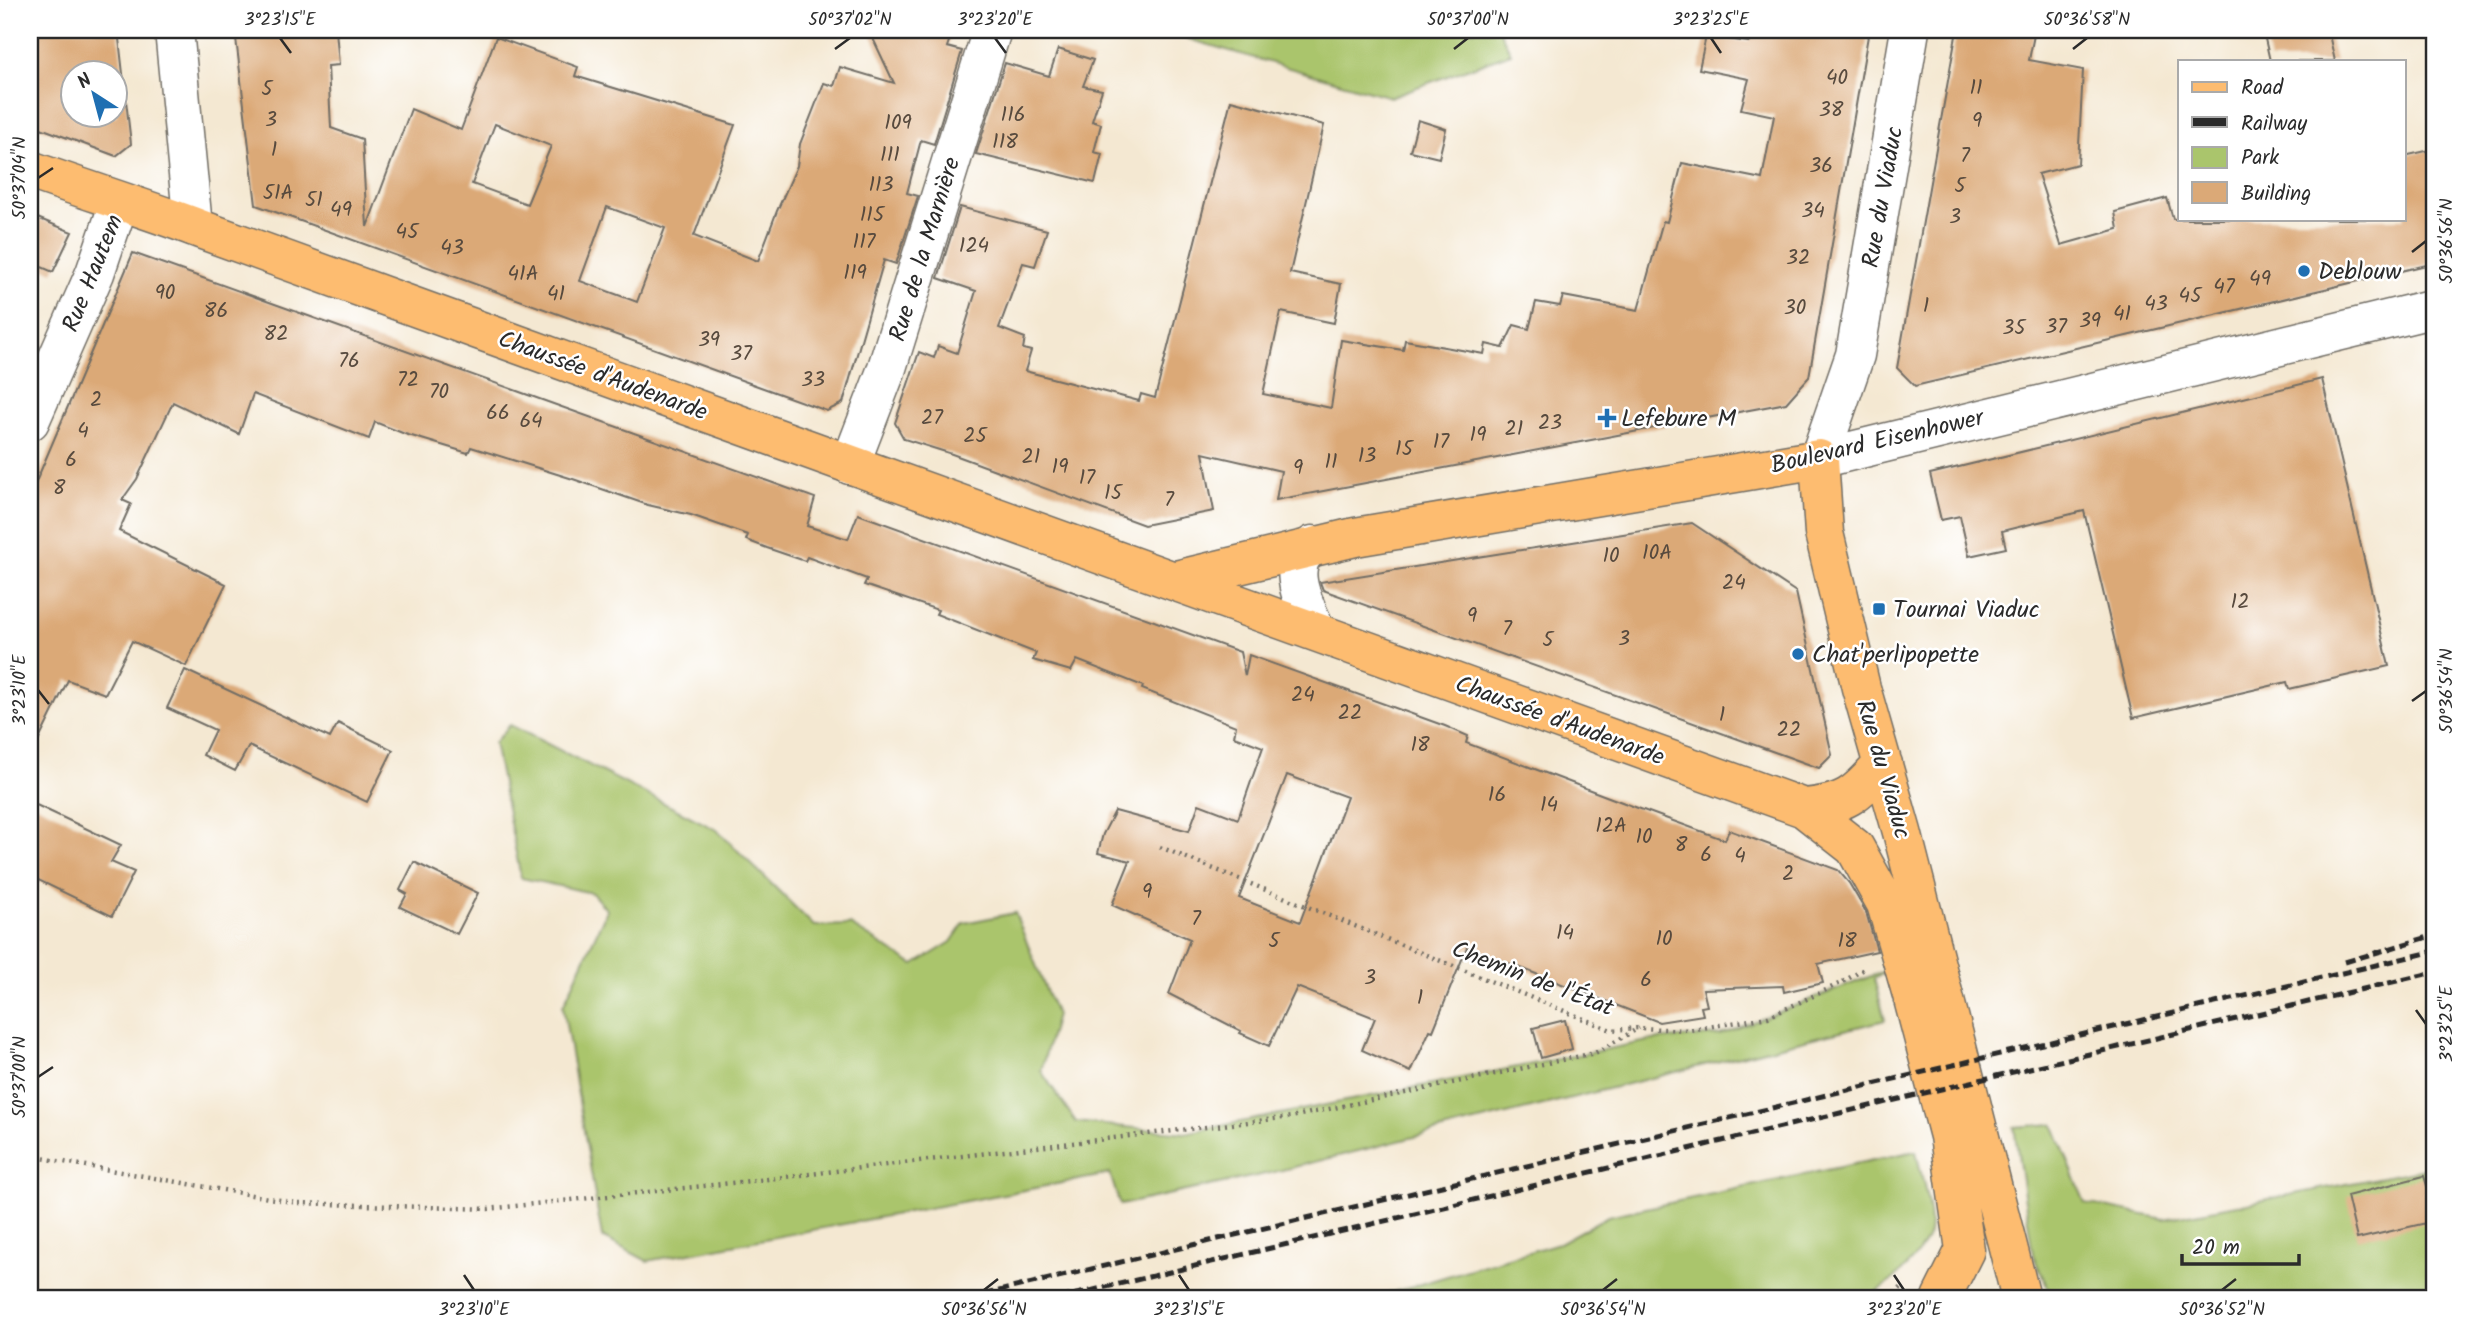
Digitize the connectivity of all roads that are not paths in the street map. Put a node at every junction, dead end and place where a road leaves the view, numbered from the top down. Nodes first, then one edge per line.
1 (174, 30) edge
2 (992, 30) edge
3 (1910, 30) edge
4 (30, 170) edge
5 (120, 202) junction
6 (193, 226) junction
7 (2435, 308) edge
8 (30, 421) edge
9 (1819, 458) junction
10 (850, 465) junction
11 (1313, 545) junction
12 (1176, 580) junction
13 (1316, 631) junction
14 (1883, 764) junction
15 (1804, 808) junction
16 (1941, 1298) edge
17 (2021, 1298) edge

1 - 6 street
2 - 10 street, Rue de la Marnière
3 - 9 street, Rue du Viaduc
4 - 5 main road, Chaussée d'Audenarde
5 - 6 main road, Chaussée d'Audenarde
5 - 8 street, Rue Hautem
6 - 10 main road, Chaussée d'Audenarde
7 - 9 street, Boulevard Eisenhower
9 - 11 main road, Boulevard Eisenhower
9 - 14 main road, Rue du Viaduc
10 - 12 main road, Chaussée d'Audenarde
11 - 12 main road
11 - 13 street
12 - 13 main road, Chaussée d'Audenarde
13 - 15 main road, Chaussée d'Audenarde
14 - 15 main road
14 - 17 main road, Rue du Viaduc
15 - 16 main road, Rue du Viaduc

